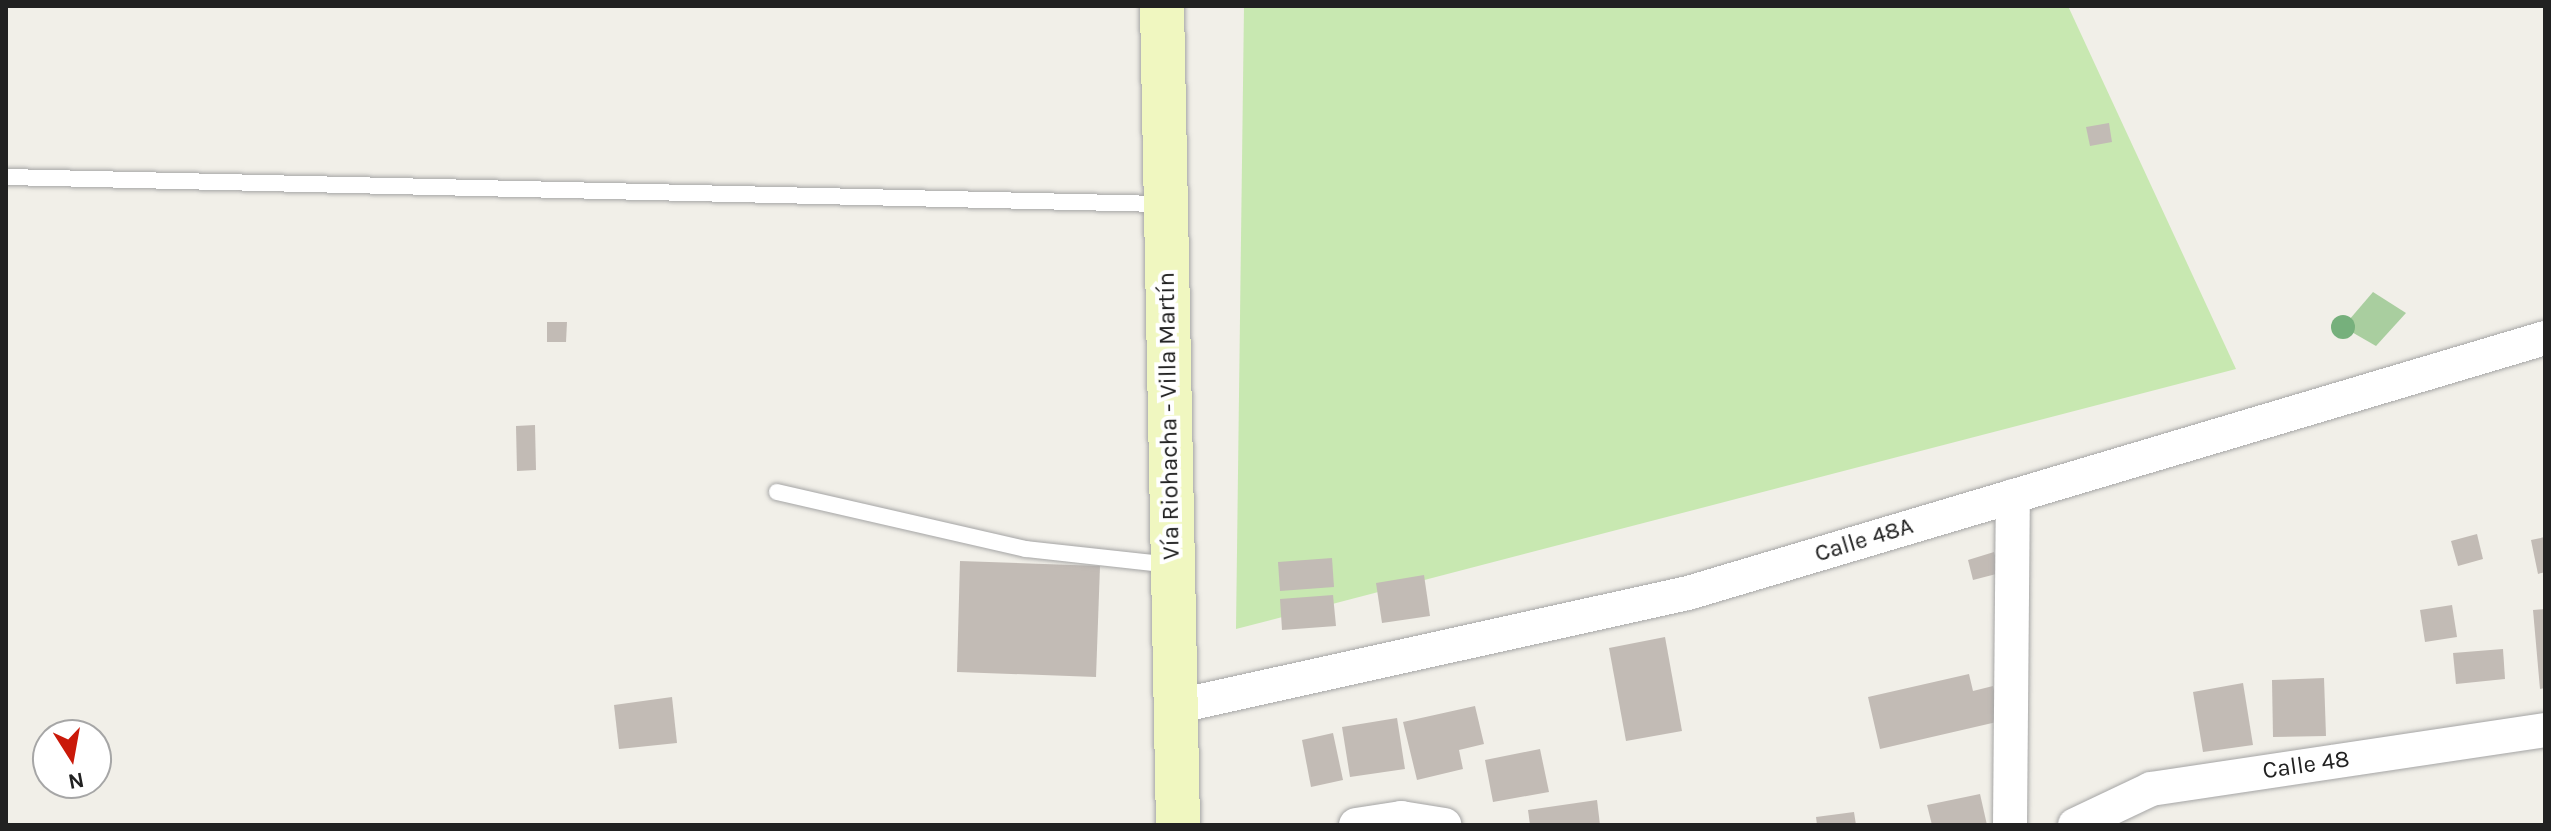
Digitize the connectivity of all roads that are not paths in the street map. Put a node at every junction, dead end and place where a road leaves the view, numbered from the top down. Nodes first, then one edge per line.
1 (1162, 6) edge
2 (6, 177) edge
3 (1165, 204) junction
4 (2545, 338) edge
5 (777, 492) dead end
6 (2013, 496) junction
7 (1172, 565) junction
8 (1174, 707) junction
9 (2545, 730) edge
10 (1178, 825) edge
11 (1356, 825) edge
12 (1444, 825) edge
13 (2010, 825) edge
14 (2075, 825) edge

1 - 3 main road, Vía Riohacha - Villa Martín
2 - 3 lane
3 - 7 main road, Vía Riohacha - Villa Martín
4 - 6 street, Calle 48A
5 - 7 lane
6 - 8 street, Calle 48A
6 - 13 street
7 - 8 main road, Vía Riohacha - Villa Martín
8 - 10 main road, Vía Riohacha - Villa Martín
9 - 14 street, Calle 48
11 - 12 street

